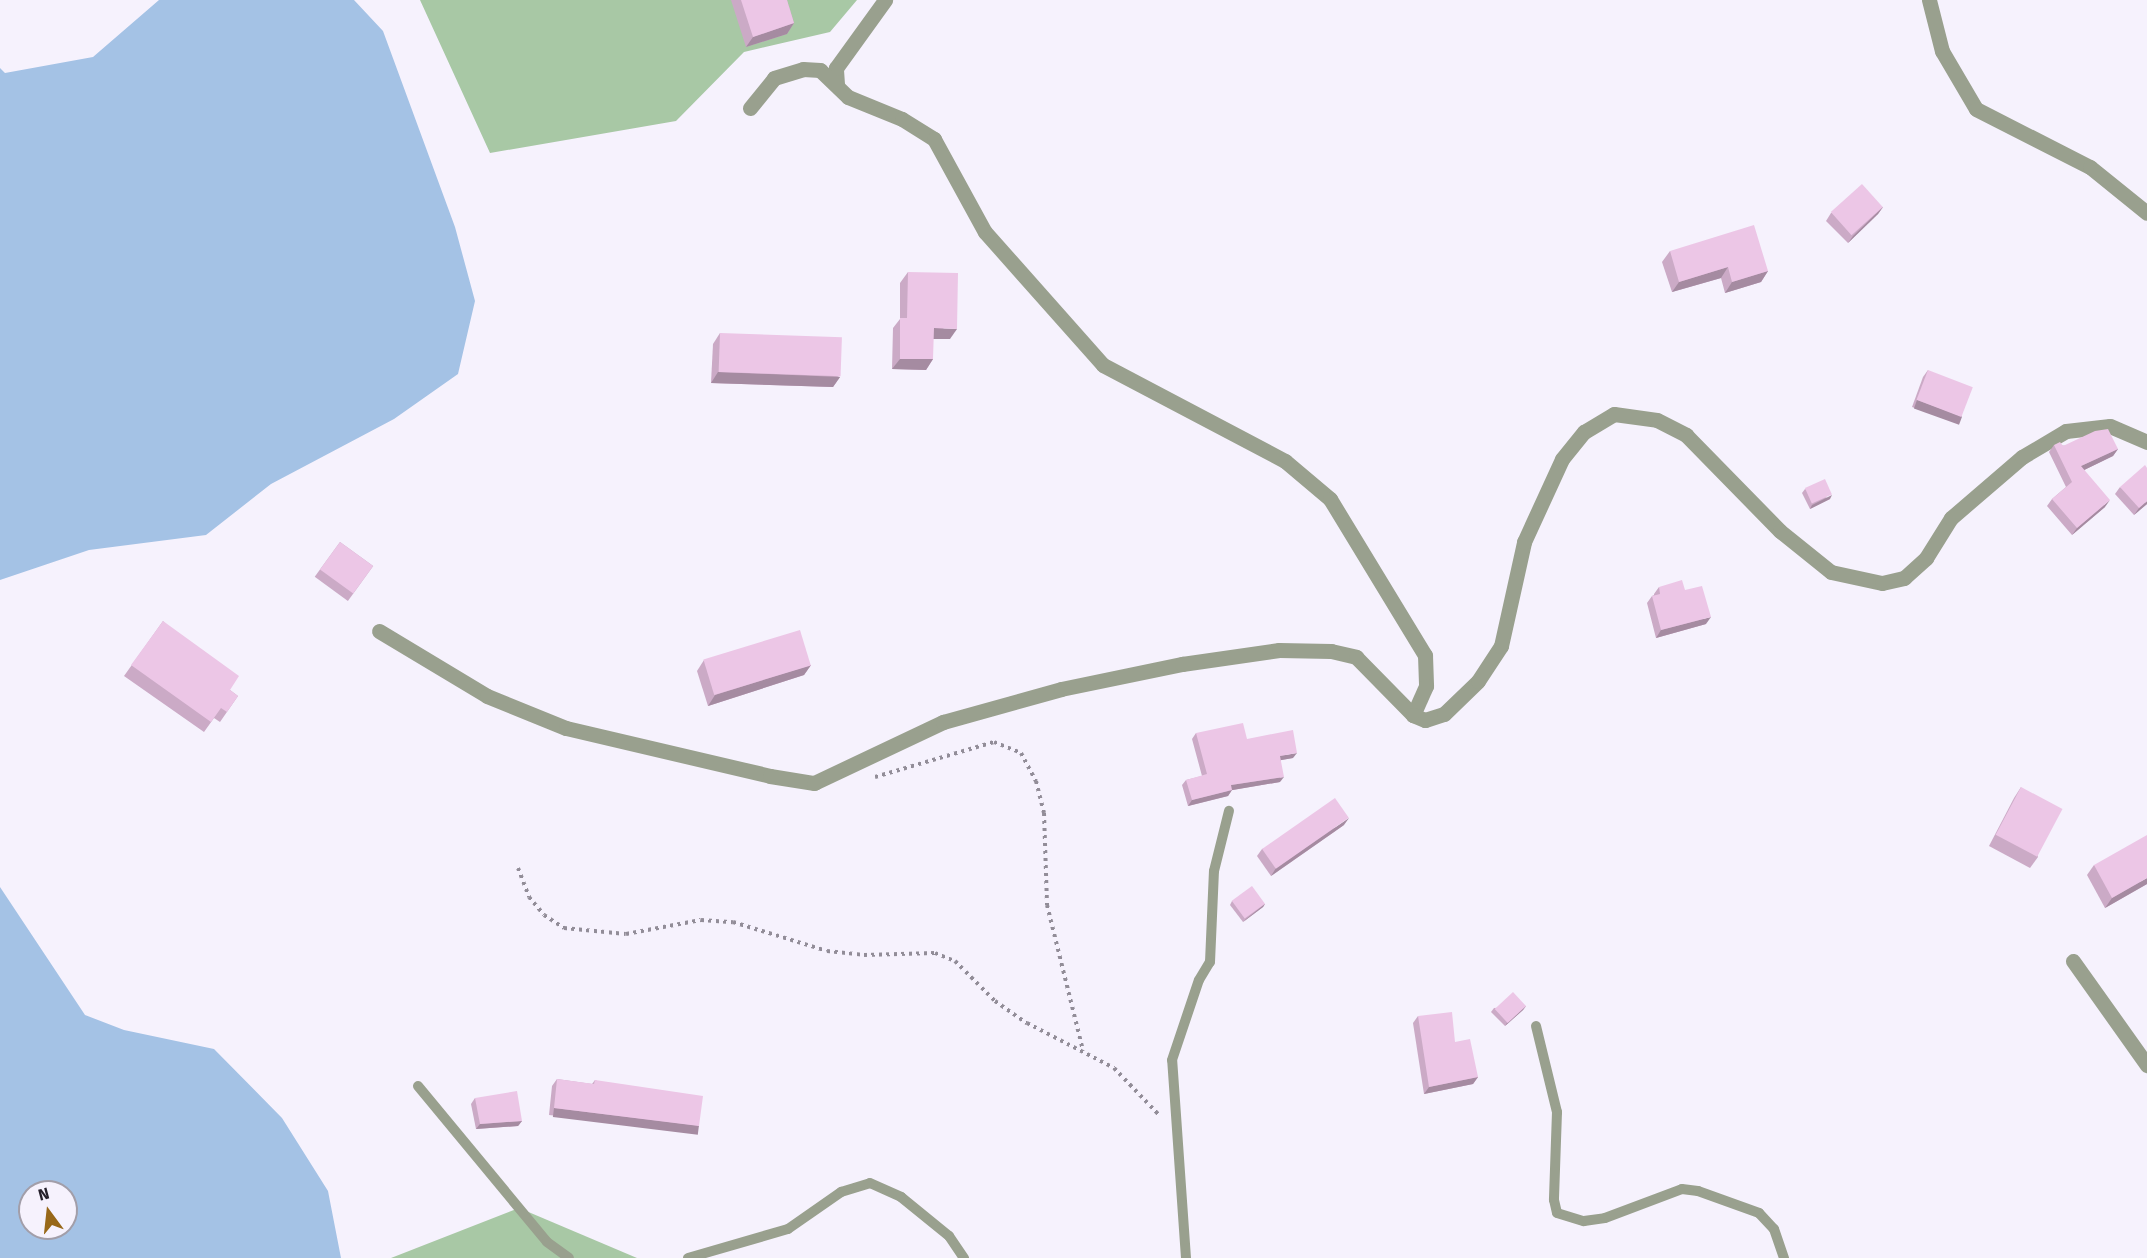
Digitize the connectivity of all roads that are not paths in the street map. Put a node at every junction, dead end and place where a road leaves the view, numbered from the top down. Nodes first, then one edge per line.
1 (885, 0) edge
2 (1929, 0) edge
3 (837, 84) junction
4 (750, 108) dead end
5 (2147, 213) edge
6 (2147, 442) edge
7 (379, 631) dead end
8 (1413, 715) junction
9 (1229, 812) dead end
10 (2073, 962) dead end
11 (1536, 1026) dead end
12 (2147, 1065) edge
13 (418, 1086) dead end
14 (569, 1258) edge
15 (688, 1258) edge
16 (964, 1258) edge
17 (1186, 1258) edge
18 (1784, 1258) edge

1 - 3 street
2 - 5 street
3 - 4 street
3 - 8 street
6 - 8 street
7 - 8 street
9 - 17 lane
10 - 12 street
11 - 18 lane
13 - 14 lane
15 - 16 lane

